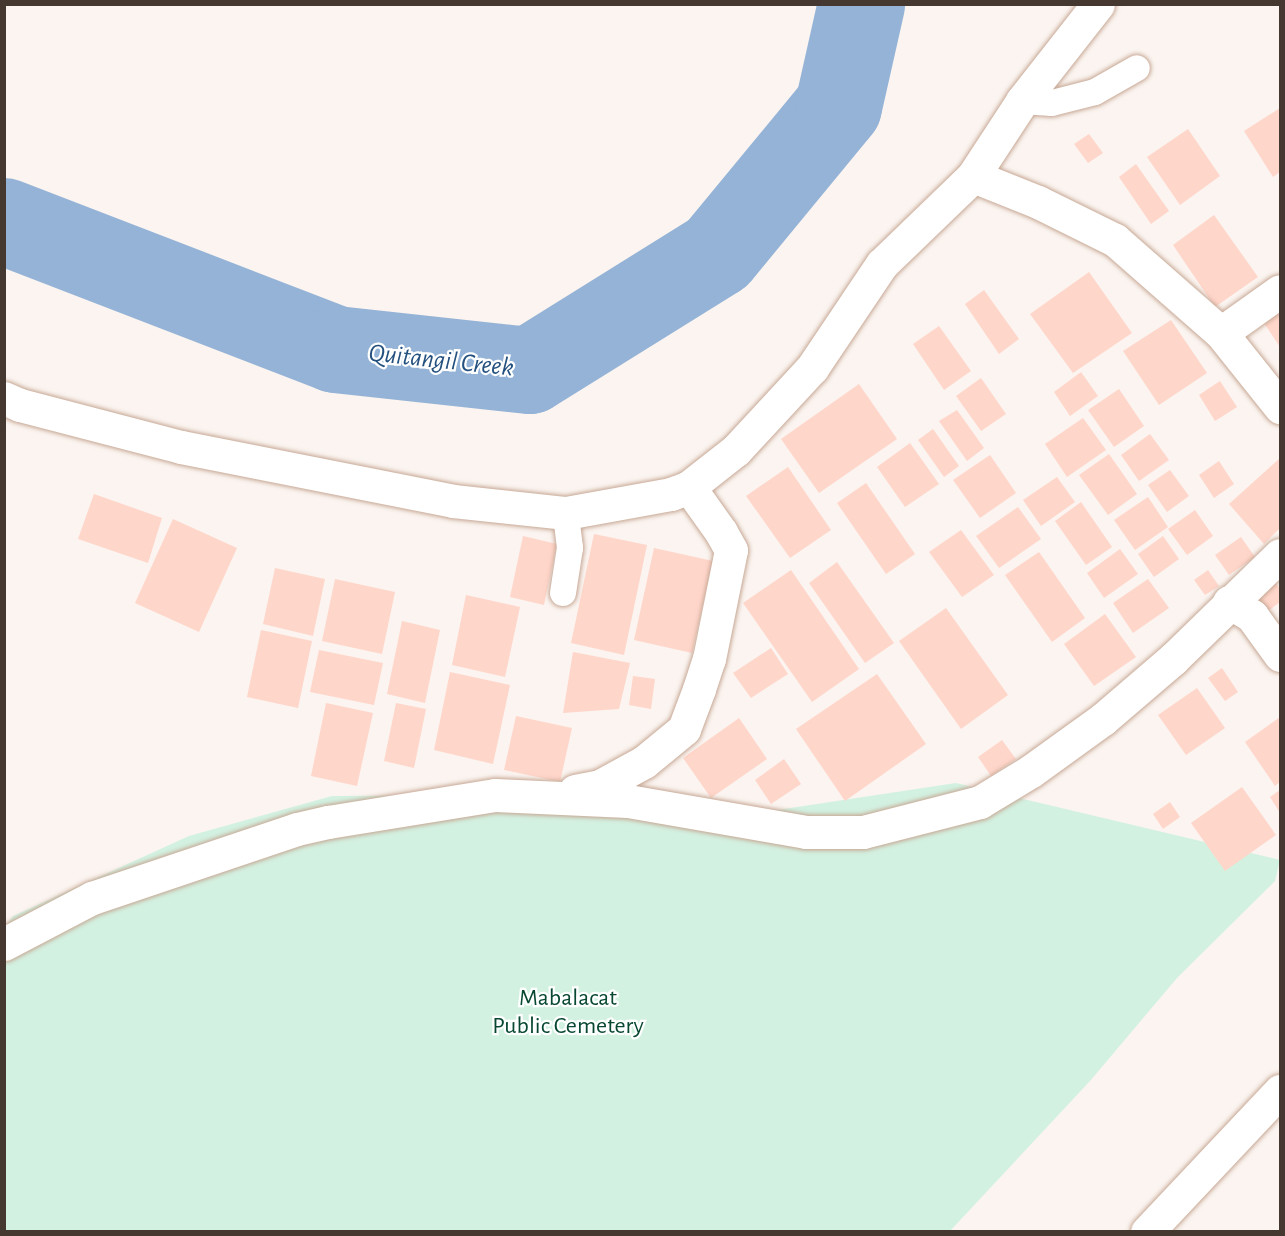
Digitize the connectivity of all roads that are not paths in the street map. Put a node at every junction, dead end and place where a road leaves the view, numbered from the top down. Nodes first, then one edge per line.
1 (1098, 4) edge
2 (1137, 68) dead end
3 (1022, 101) junction
4 (973, 176) junction
5 (1281, 291) edge
6 (1221, 333) junction
7 (4, 398) edge
8 (1281, 407) edge
9 (689, 487) junction
10 (566, 513) junction
11 (1281, 555) edge
12 (563, 593) dead end
13 (1229, 603) junction
14 (1281, 655) edge
15 (550, 797) junction
16 (4, 944) edge
17 (1281, 1091) edge
18 (1147, 1232) edge

1 - 3 street
2 - 3 lane
3 - 4 street
4 - 6 street
4 - 9 street
5 - 6 street
6 - 8 street
7 - 10 street
9 - 10 street
9 - 15 street
10 - 12 lane
11 - 13 street
13 - 14 street
13 - 15 street
15 - 16 street
17 - 18 street

